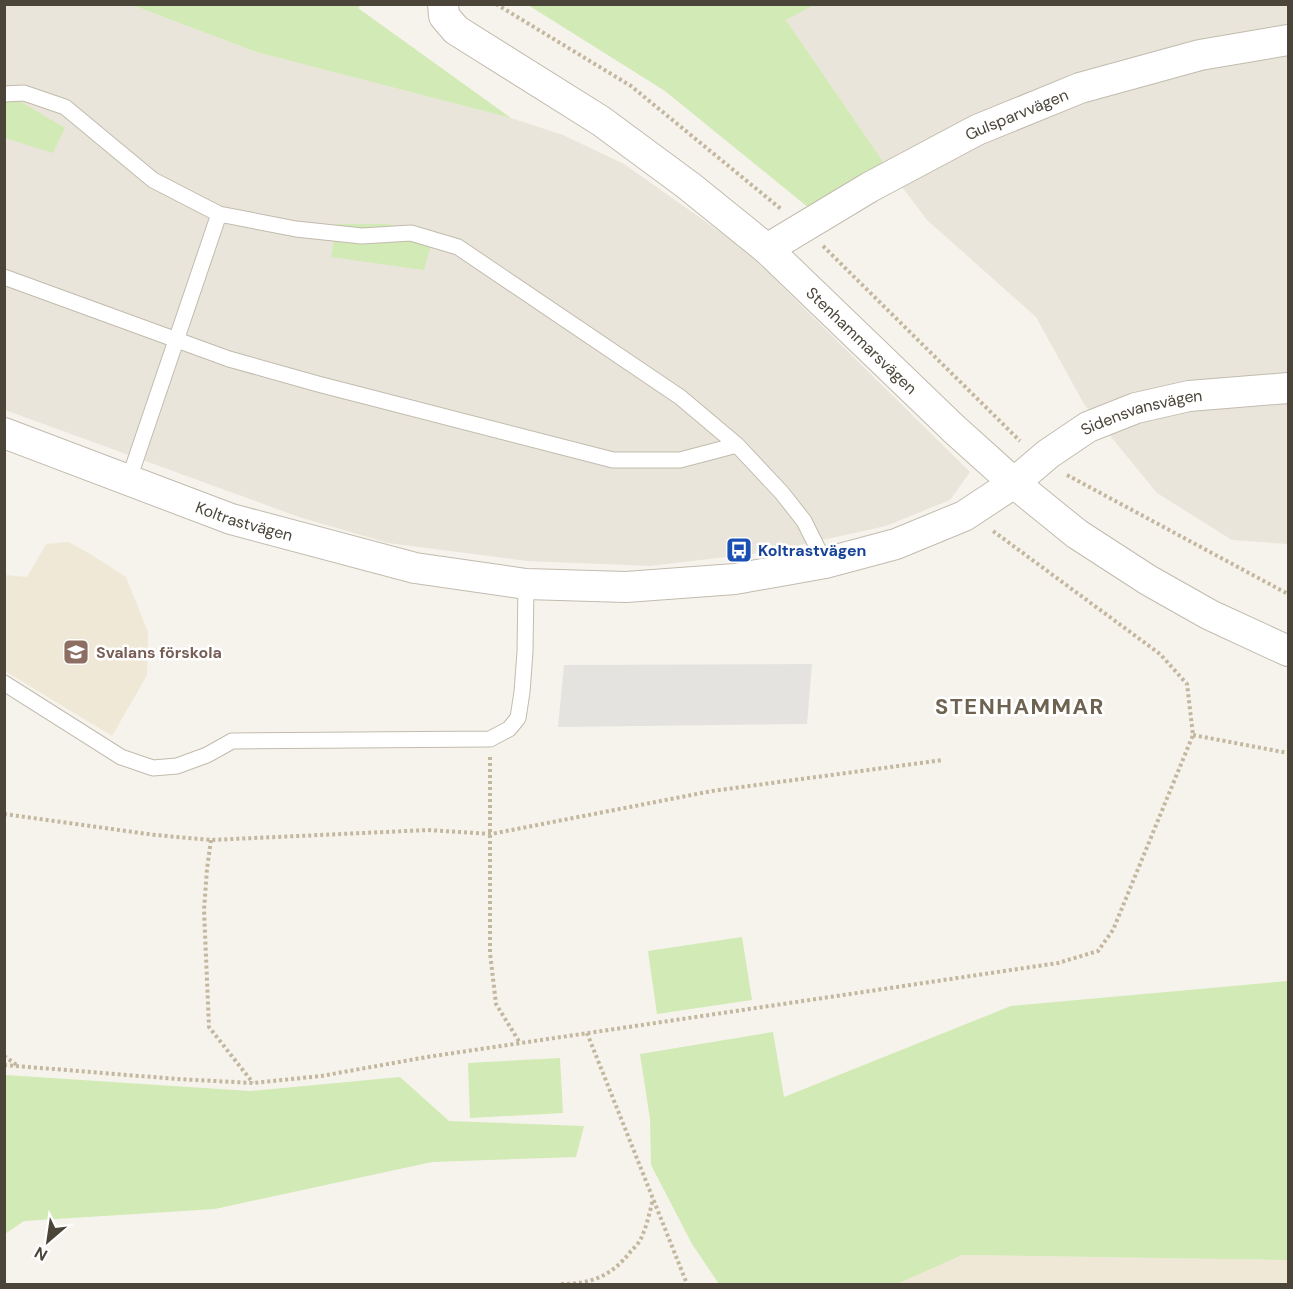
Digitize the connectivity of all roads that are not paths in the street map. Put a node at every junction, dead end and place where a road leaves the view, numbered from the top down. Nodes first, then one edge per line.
1 (444, 10) edge
2 (1288, 40) edge
3 (4, 94) edge
4 (219, 214) junction
5 (767, 249) junction
6 (4, 277) edge
7 (177, 340) junction
8 (1288, 388) edge
9 (4, 433) edge
10 (737, 445) junction
11 (129, 479) junction
12 (1014, 483) junction
13 (825, 562) junction
14 (526, 584) junction
15 (1288, 651) edge
16 (4, 682) edge

1 - 5 street, Stenhammarsvägen
2 - 5 street, Gulsparvvägen
3 - 4 lane
4 - 7 lane
4 - 10 lane
5 - 12 street, Stenhammarsvägen
6 - 7 lane
7 - 10 lane
7 - 11 lane
8 - 12 street, Sidensvansvägen
9 - 11 street, Koltrastvägen
10 - 13 lane
11 - 14 street, Koltrastvägen
12 - 13 street, Koltrastvägen
12 - 15 street, Stenhammarsvägen
13 - 14 street, Koltrastvägen
14 - 16 lane

